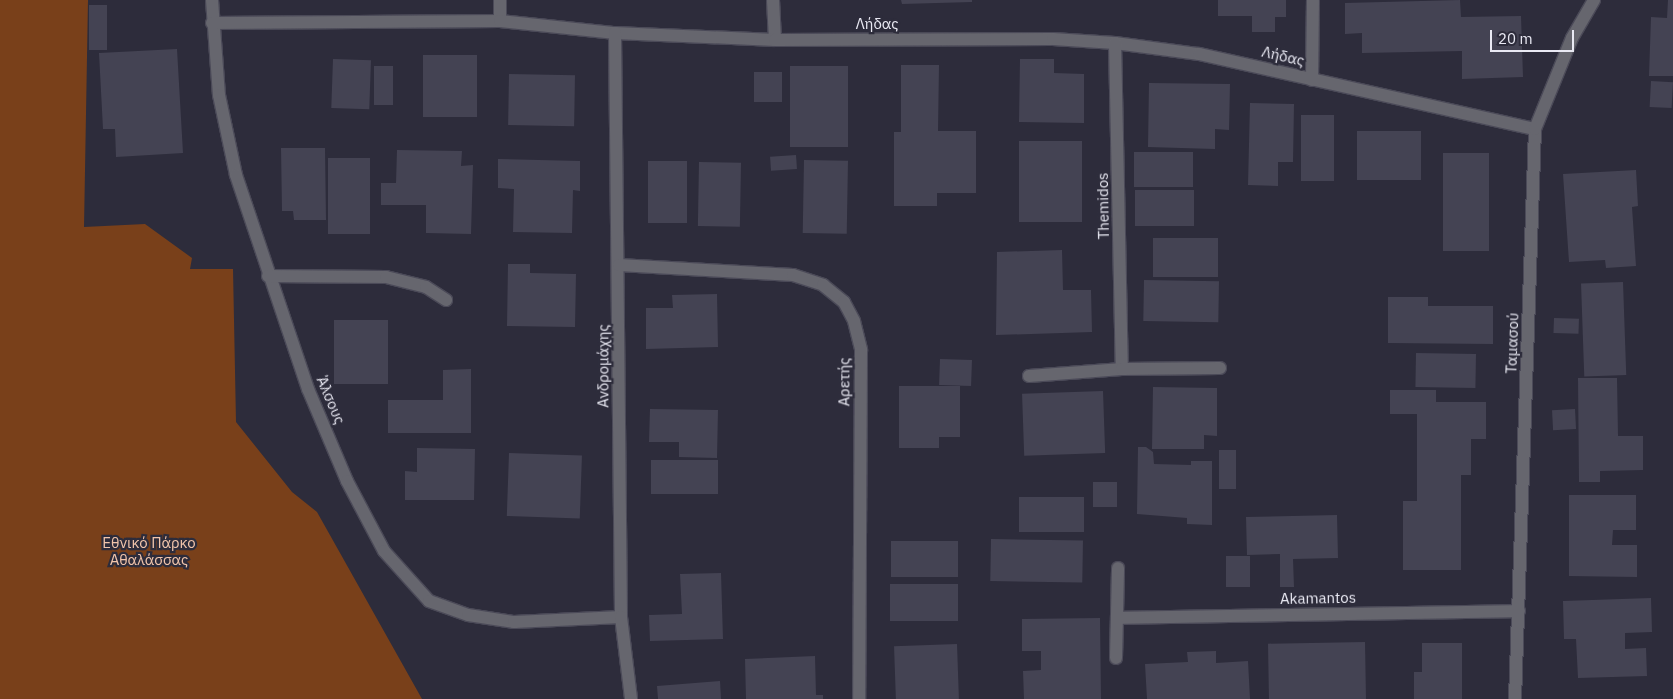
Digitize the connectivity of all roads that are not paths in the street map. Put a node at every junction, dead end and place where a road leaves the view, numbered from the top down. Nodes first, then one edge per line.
1 (212, 0) edge
2 (500, 0) edge
3 (773, 0) edge
4 (1313, 0) edge
5 (1594, 0) edge
6 (500, 21) junction
7 (212, 23) junction
8 (615, 33) junction
9 (775, 40) junction
10 (1115, 43) junction
11 (1312, 80) junction
12 (1535, 129) junction
13 (619, 265) junction
14 (268, 276) junction
15 (446, 300) dead end
16 (1220, 368) dead end
17 (1122, 369) junction
18 (1029, 376) dead end
19 (1118, 568) dead end
20 (1519, 611) junction
21 (621, 617) junction
22 (1117, 618) junction
23 (1116, 658) dead end
24 (630, 699) edge
25 (859, 699) edge
26 (1516, 699) edge

1 - 7 street, Άλσους
2 - 6 street
3 - 9 street
4 - 11 street
5 - 12 street, Ταμασού
6 - 7 street, Λήδας
6 - 8 street, Λήδας
7 - 14 street, Άλσους
8 - 9 street, Λήδας
8 - 13 street, Ανδρομάχης
9 - 10 street, Λήδας
10 - 11 street, Λήδας
10 - 17 street, Themidos
11 - 12 street, Λήδας
12 - 20 street, Ταμασού
13 - 21 street, Ανδρομάχης
13 - 25 street, Αρετής
14 - 15 street
14 - 21 street, Άλσους
16 - 17 street
17 - 18 street
19 - 22 street
20 - 22 street, Akamantos
20 - 26 street, Ταμασού
21 - 24 street, Ανδρομάχης
22 - 23 street

